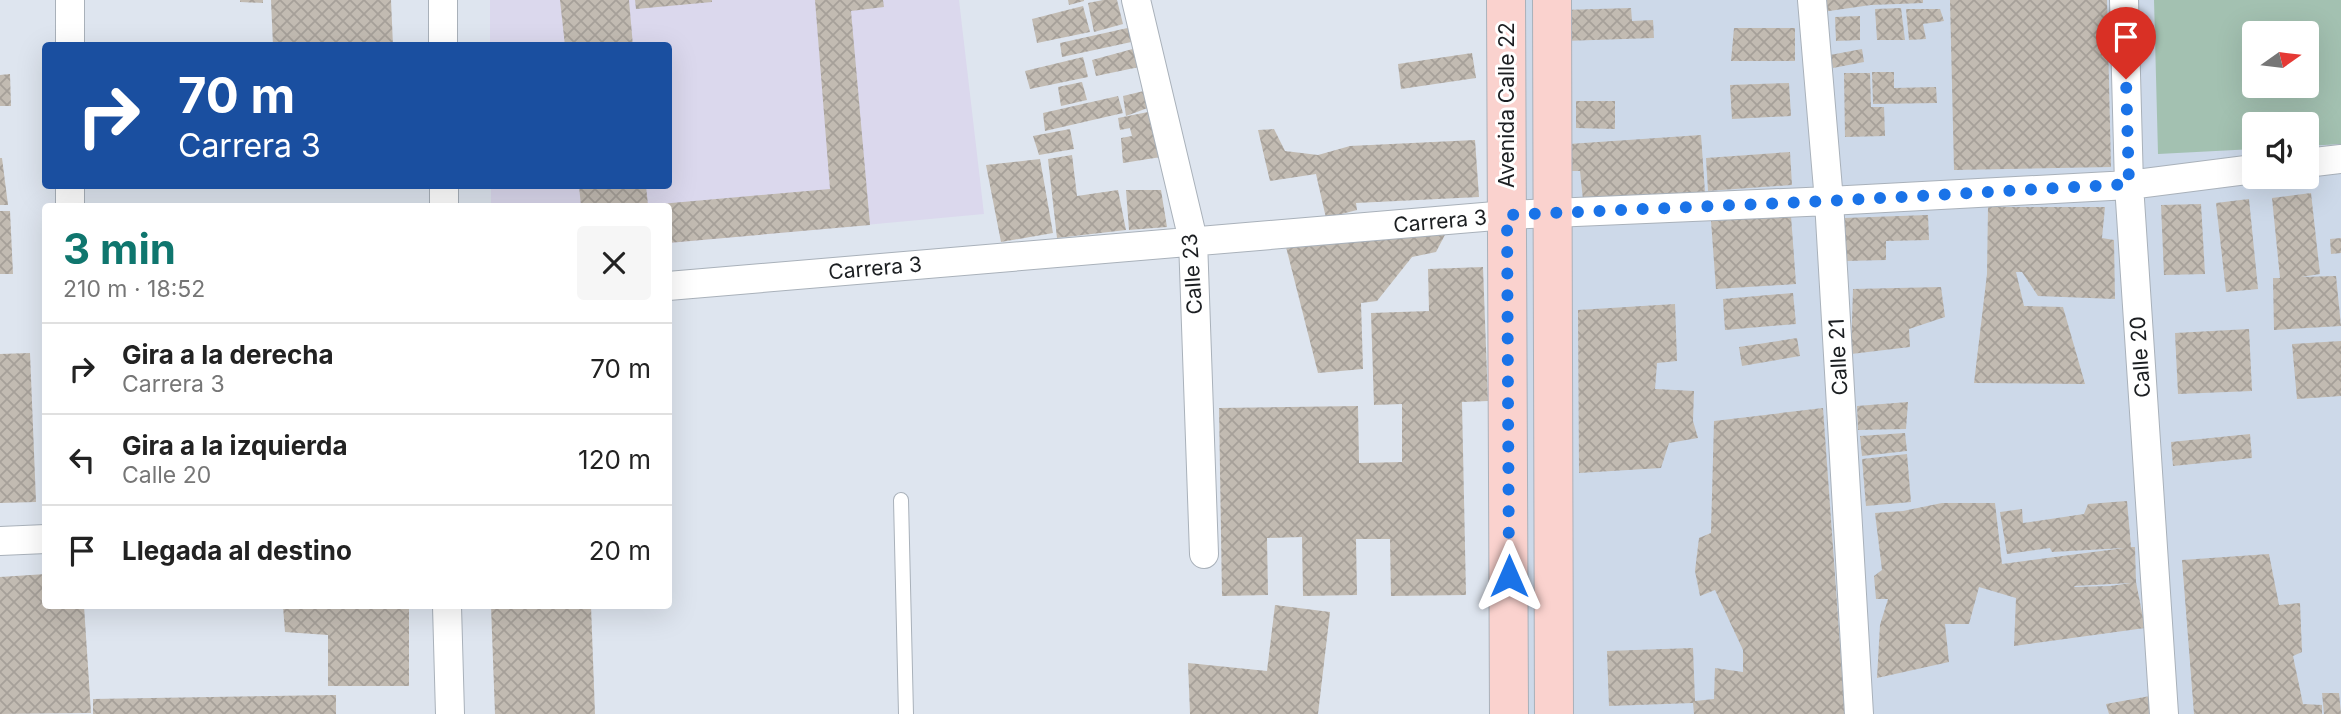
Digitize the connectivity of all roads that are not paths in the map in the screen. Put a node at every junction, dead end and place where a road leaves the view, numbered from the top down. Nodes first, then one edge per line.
1 (70, 0) edge
2 (443, 0) edge
3 (1136, 0) edge
4 (1506, 0) edge
5 (1552, 0) edge
6 (1812, 0) edge
7 (2124, 0) edge
8 (70, 42) edge
9 (443, 42) edge
10 (2341, 159) edge
11 (2319, 162) edge
12 (2242, 170) edge
13 (2129, 184) junction
14 (1829, 201) junction
15 (1552, 214) junction
16 (1507, 215) junction
17 (1193, 240) junction
18 (672, 286) edge
19 (901, 500) dead end
20 (42, 539) edge
21 (0, 541) edge
22 (1204, 554) dead end
23 (447, 609) edge
24 (450, 714) edge
25 (906, 714) edge
26 (1510, 714) edge
27 (1554, 714) edge
28 (1859, 714) edge
29 (2164, 714) edge

1 - 8 street
2 - 9 street
3 - 17 street, Calle 23
4 - 16 street, Avenida Calle 22
5 - 15 street
6 - 14 street, Calle 21
7 - 13 street, Calle 20
10 - 11 street
12 - 13 street, Carrera 3
13 - 14 street, Carrera 3
13 - 29 street, Calle 20
14 - 15 street, Carrera 3
14 - 28 street, Calle 21
15 - 16 street, Carrera 3
15 - 27 street
16 - 17 street, Carrera 3
16 - 26 street, Avenida Calle 22
17 - 18 street, Carrera 3
17 - 22 street, Calle 23
19 - 25 lane
20 - 21 street
23 - 24 street

